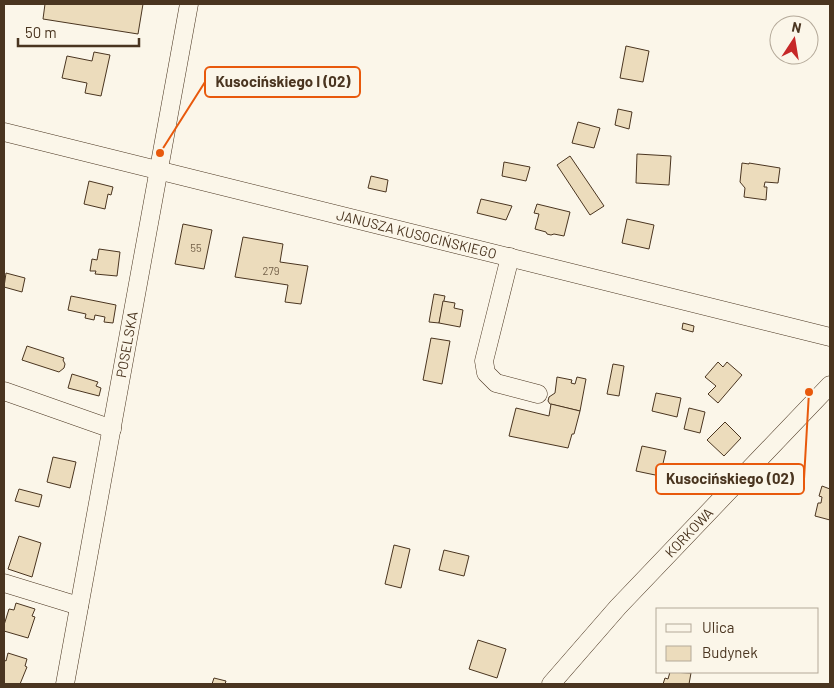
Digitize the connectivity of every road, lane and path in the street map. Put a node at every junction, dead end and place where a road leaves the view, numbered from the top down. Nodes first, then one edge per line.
1 (189, 4) edge
2 (4, 132) edge
3 (159, 170) junction
4 (510, 258) junction
5 (830, 337) edge
6 (830, 385) edge
7 (4, 391) edge
8 (538, 394) dead end
9 (112, 429) junction
10 (4, 582) edge
11 (79, 606) junction
12 (65, 684) edge
13 (551, 684) edge

1 - 3 street, POSELSKA
2 - 3 street, JANUSZA KUSOCIŃSKIEGO
3 - 4 street, JANUSZA KUSOCIŃSKIEGO
3 - 9 street, POSELSKA
4 - 5 street, JANUSZA KUSOCIŃSKIEGO
4 - 8 street
6 - 13 street, KORKOWA
7 - 9 street
9 - 11 street, POSELSKA
10 - 11 street
11 - 12 street, POSELSKA

